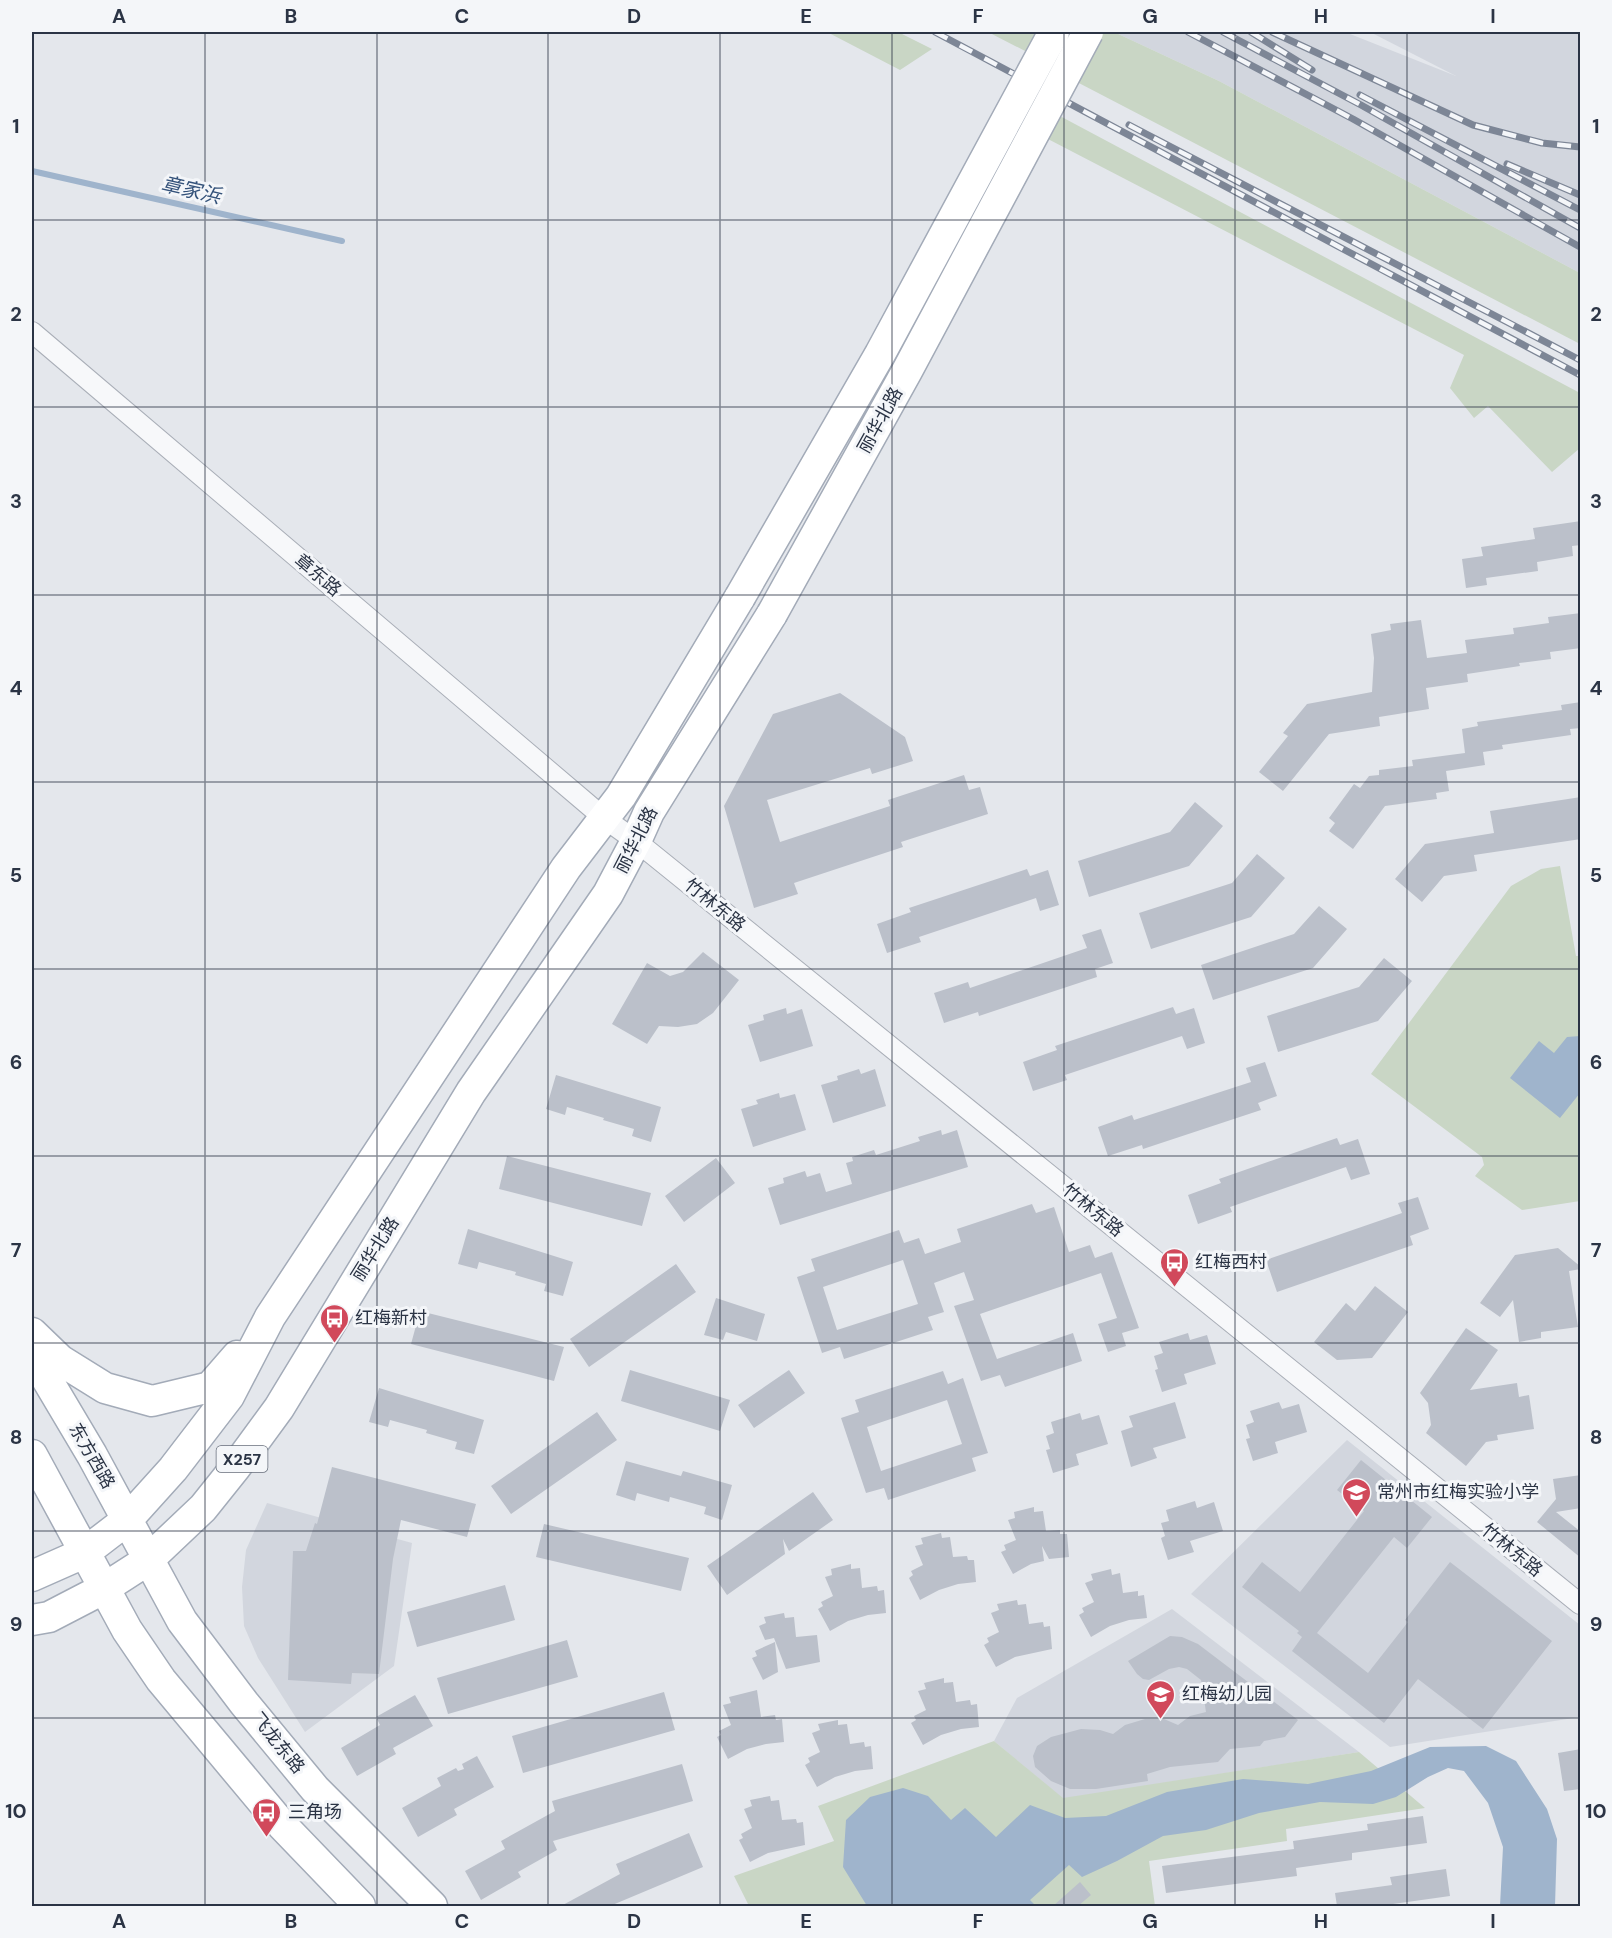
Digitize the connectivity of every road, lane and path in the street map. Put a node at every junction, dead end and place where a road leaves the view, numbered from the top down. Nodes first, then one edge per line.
1 (1054, 32) edge
2 (1088, 32) edge
3 (32, 332) edge
4 (604, 818) junction
5 (636, 841) junction
6 (270, 1317) junction
7 (32, 1334) edge
8 (32, 1354) edge
9 (32, 1455) edge
10 (127, 1520) junction
11 (84, 1553) junction
12 (148, 1560) junction
13 (32, 1576) edge
14 (103, 1589) junction
15 (1581, 1604) edge
16 (32, 1620) edge
17 (360, 1906) edge
18 (432, 1906) edge

1 - 4 main road, 丽华北路, bridge
2 - 5 main road, 丽华北路, bridge
3 - 4 street, 章东路
4 - 5 street, 竹林东路
4 - 6 main road, 丽华北路
5 - 12 main road, 丽华北路 / X257
5 - 15 street, 竹林东路
6 - 7 main road
6 - 10 main road, 丽华北路
8 - 10 main road, 东方西路
9 - 11 main road
10 - 11 main road, 丽华北路
10 - 12 main road, 东方西路
11 - 13 main road, 丽华北路
11 - 14 main road
12 - 14 main road, 丽华北路 / X257
12 - 18 main road, 飞龙东路
14 - 16 main road, 丽华北路
14 - 17 main road

